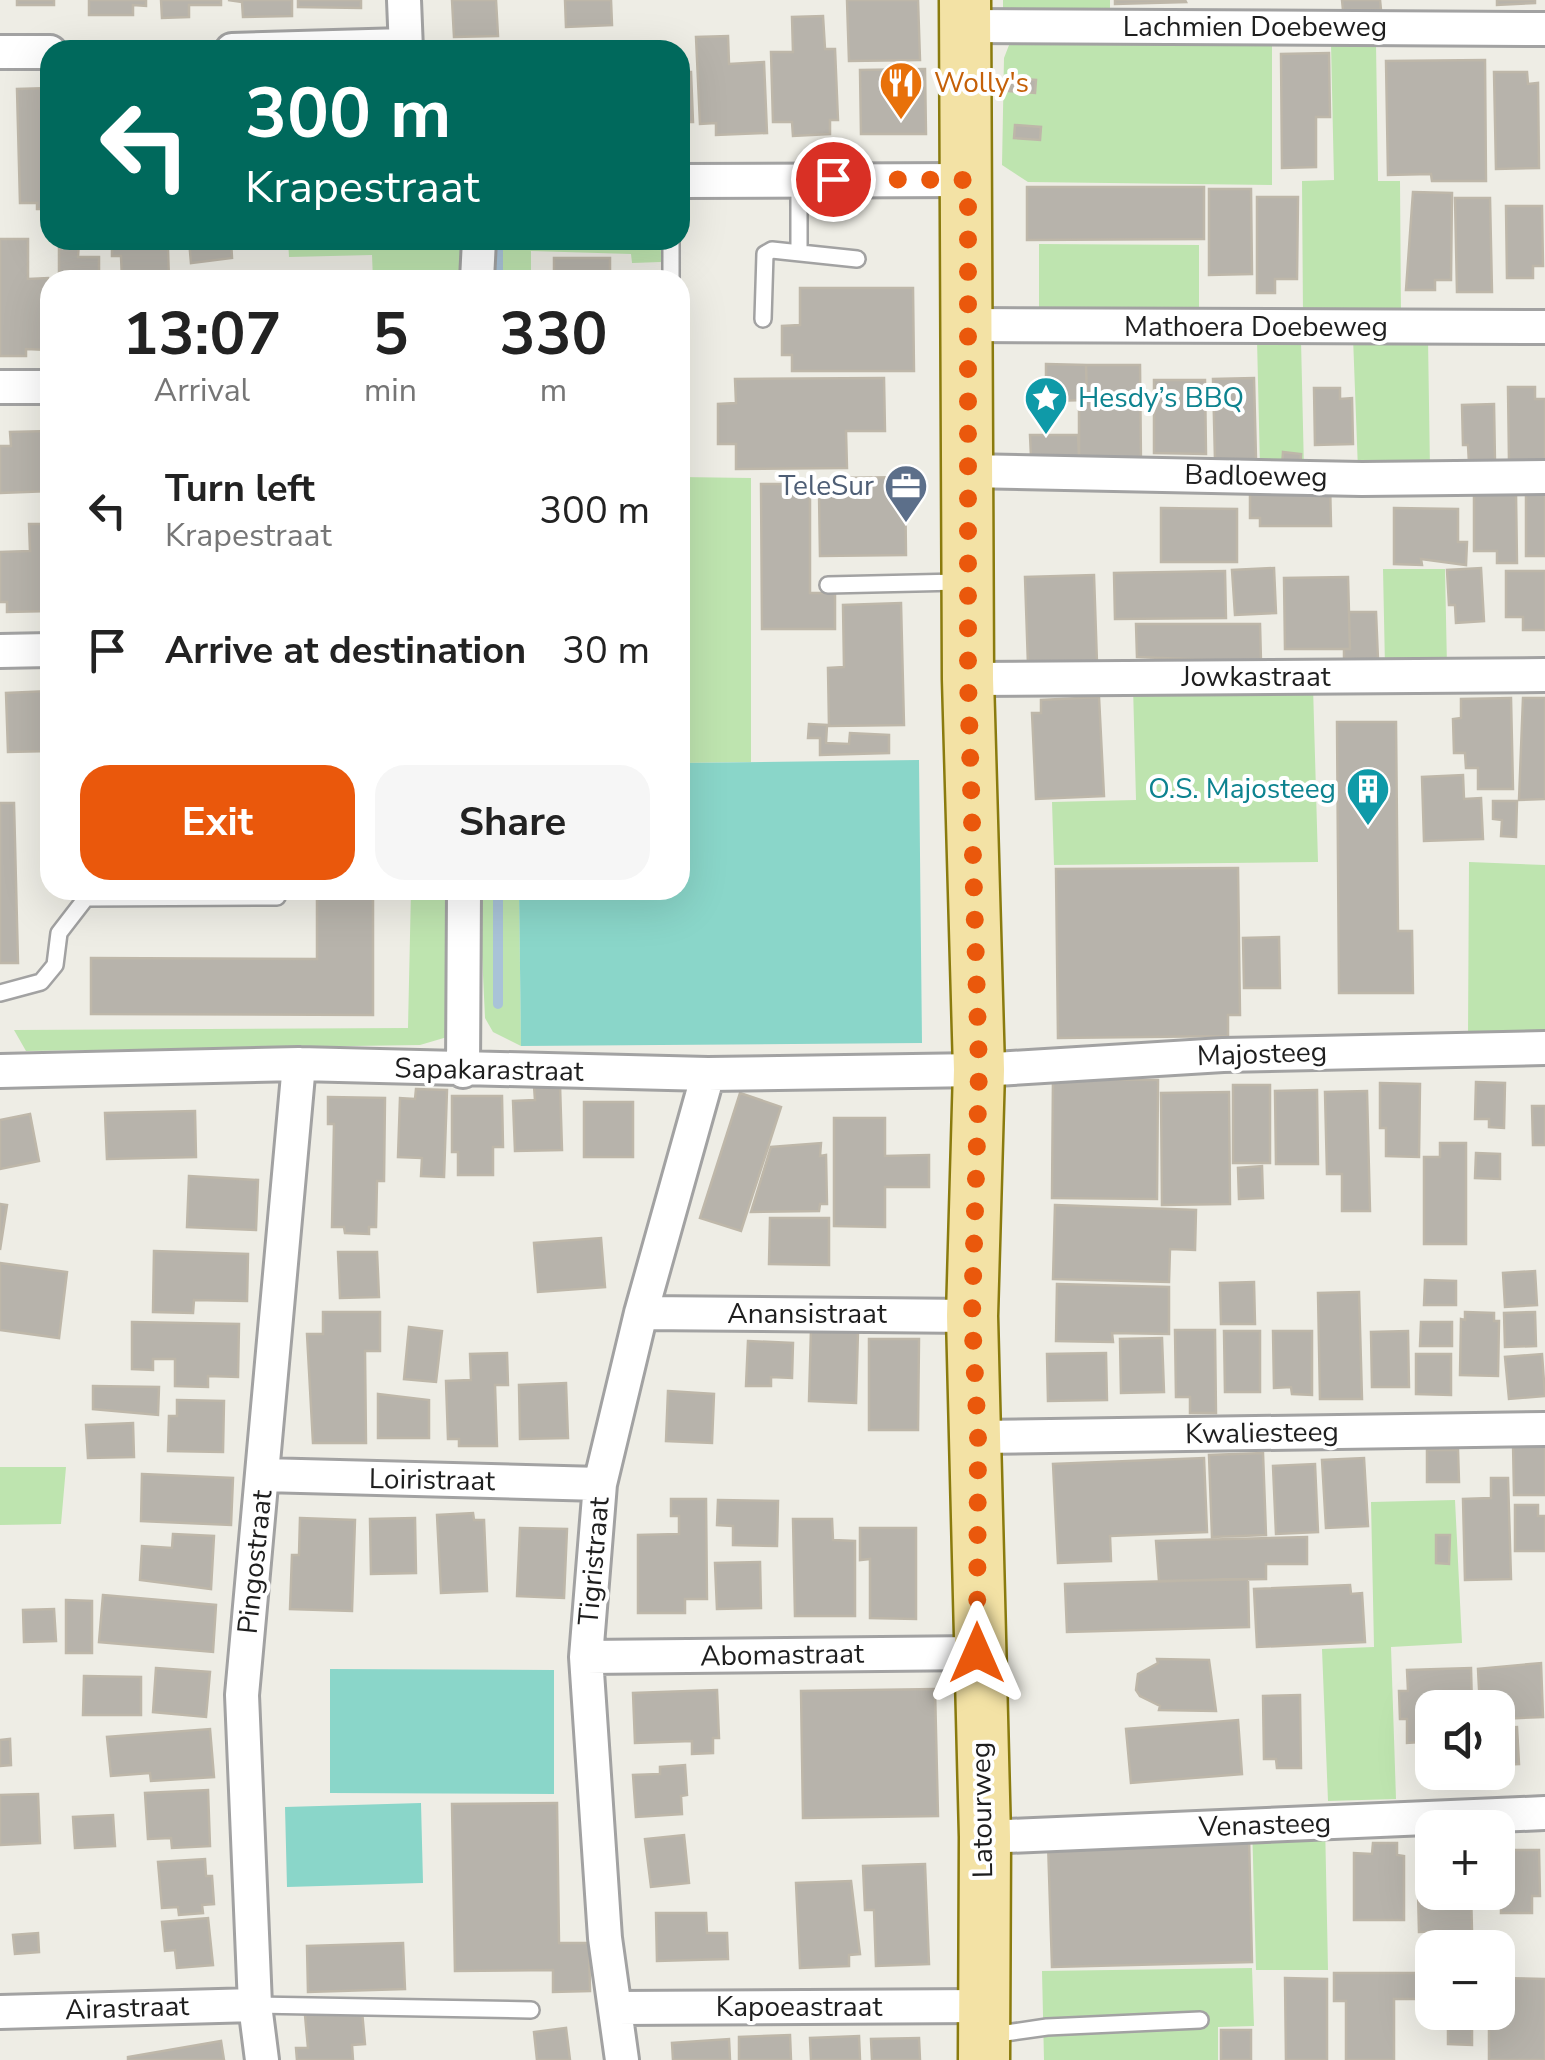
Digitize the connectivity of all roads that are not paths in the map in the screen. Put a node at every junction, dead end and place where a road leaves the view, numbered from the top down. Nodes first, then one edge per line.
1 (404, 0) edge
2 (965, 13) edge
3 (1545, 29) edge
4 (405, 40) edge
5 (0, 52) edge
6 (40, 52) edge
7 (799, 178) junction
8 (968, 180) junction
9 (690, 181) edge
10 (799, 252) junction
11 (857, 259) dead end
12 (764, 319) dead end
13 (968, 325) junction
14 (1545, 327) edge
15 (0, 387) edge
16 (40, 387) edge
17 (967, 471) junction
18 (1545, 477) edge
19 (968, 583) junction
20 (828, 585) dead end
21 (40, 650) edge
22 (0, 651) edge
23 (1545, 674) edge
24 (968, 679) junction
25 (84, 900) edge
26 (464, 900) edge
27 (0, 993) edge
28 (1545, 1048) edge
29 (299, 1064) junction
30 (979, 1070) junction
31 (0, 1071) edge
32 (463, 1071) junction
33 (708, 1074) junction
34 (642, 1313) junction
35 (972, 1316) junction
36 (1545, 1429) edge
37 (978, 1437) junction
38 (263, 1476) junction
39 (600, 1484) junction
40 (977, 1653) junction
41 (586, 1658) junction
42 (1545, 1813) edge
43 (985, 1837) junction
44 (255, 2004) junction
45 (615, 2008) junction
46 (531, 2010) dead end
47 (0, 2012) edge
48 (1200, 2020) dead end
49 (983, 2034) edge
50 (262, 2060) edge
51 (622, 2060) edge

1 - 4 street
2 - 3 street, Lachmien Doebeweg
2 - 8 main road, Latourweg
5 - 6 street
7 - 8 street
7 - 9 street
7 - 10 lane
8 - 13 main road, Latourweg
10 - 11 lane
10 - 12 lane
13 - 14 street, Mathoera Doebeweg
13 - 17 main road, Latourweg
15 - 16 street
17 - 18 street, Badloeweg
17 - 19 main road, Latourweg
19 - 20 lane
19 - 24 main road, Latourweg
21 - 22 street
23 - 24 street, Jowkastraat
24 - 30 main road, Latourweg
25 - 27 lane
26 - 32 street
28 - 30 street, Majosteeg
29 - 31 street, Sapakarastraat
29 - 32 street, Sapakarastraat
29 - 38 street, Pingostraat
30 - 33 street, Sapakarastraat
30 - 35 main road, Latourweg
32 - 33 street, Sapakarastraat
33 - 34 street, Tigristraat
34 - 35 street, Anansistraat
34 - 39 street, Tigristraat
35 - 37 main road, Latourweg
36 - 37 street, Kwaliesteeg
37 - 40 main road, Latourweg
38 - 39 street, Loiristraat
38 - 44 street, Pingostraat
39 - 41 street, Tigristraat
40 - 41 street, Abomastraat
40 - 43 main road, Latourweg
41 - 45 street, Tigristraat
42 - 43 street, Venasteeg
43 - 49 main road, Latourweg
44 - 46 lane
44 - 47 street, Airastraat
44 - 50 street, Pingostraat
45 - 49 street, Kapoeastraat
45 - 51 street, Tigristraat
48 - 49 lane

